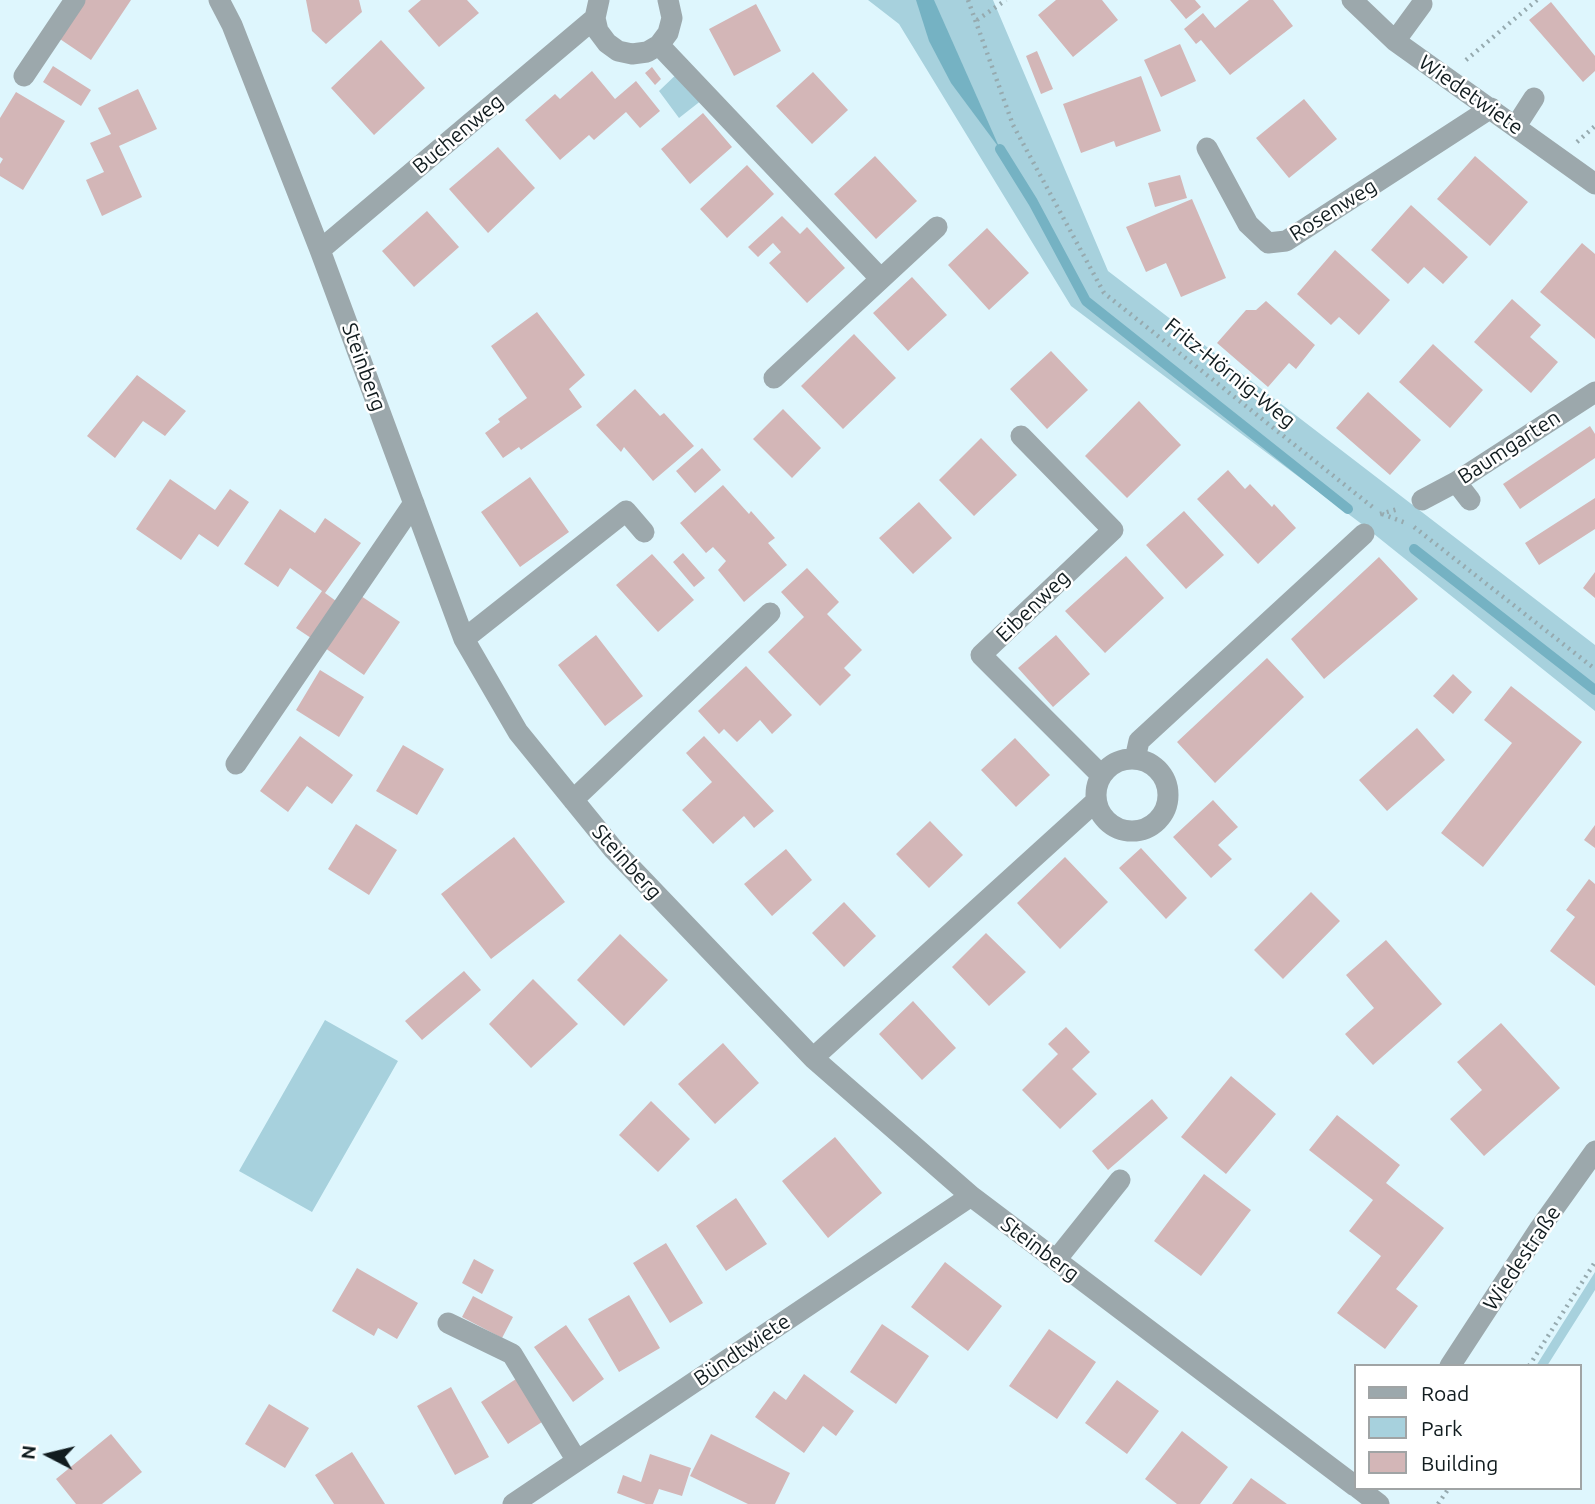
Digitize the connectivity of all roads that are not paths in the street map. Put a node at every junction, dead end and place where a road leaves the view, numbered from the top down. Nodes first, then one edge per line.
1 (75, 0) edge
2 (219, 0) edge
3 (668, 0) edge
4 (1352, 0) edge
5 (1422, 4) dead end
6 (597, 9) edge
7 (1395, 41) junction
8 (659, 45) junction
9 (24, 76) dead end
10 (1534, 98) dead end
11 (1491, 108) junction
12 (1516, 126) junction
13 (1207, 148) dead end
14 (1595, 184) edge
15 (937, 227) dead end
16 (320, 250) junction
17 (880, 278) junction
18 (774, 378) dead end
19 (1595, 392) edge
20 (1021, 436) dead end
21 (1455, 482) junction
22 (1422, 500) dead end
23 (1470, 500) dead end
24 (414, 503) junction
25 (644, 532) dead end
26 (1364, 534) dead end
27 (770, 613) dead end
28 (464, 639) junction
29 (1135, 759) junction
30 (236, 764) dead end
31 (1101, 775) junction
32 (573, 800) junction
33 (1096, 802) junction
34 (813, 1058) junction
35 (1595, 1151) edge
36 (1120, 1180) dead end
37 (971, 1196) junction
38 (1056, 1260) junction
39 (448, 1323) dead end
40 (1451, 1364) edge
41 (577, 1461) junction
42 (1354, 1485) edge
43 (1354, 1490) edge
44 (1360, 1490) edge
45 (513, 1504) edge
46 (1343, 1504) edge
47 (1379, 1504) edge

1 - 9 street
2 - 16 street, Steinberg
3 - 8 street
4 - 7 street, Wiedetwiete
5 - 7 street
6 - 8 street, Buchenweg
6 - 16 street, Buchenweg
7 - 11 street, Wiedetwiete
8 - 17 street
10 - 12 street
11 - 12 street, Wiedetwiete
11 - 13 street, Rosenweg
12 - 14 street, Wiedetwiete
15 - 17 street
16 - 24 street, Steinberg
17 - 18 street
19 - 21 street, Baumgarten
20 - 31 street, Eibenweg
21 - 22 street, Baumgarten
21 - 23 street
24 - 28 street, Steinberg
24 - 30 street
25 - 28 street
26 - 29 street
27 - 32 street
28 - 32 street, Steinberg
29 - 31 street
29 - 33 street
31 - 33 street
32 - 34 street, Steinberg
33 - 34 street
34 - 37 street, Steinberg
35 - 40 street, Wiedestraße
36 - 38 street
37 - 38 street, Steinberg
37 - 41 street, Bündtwiete
38 - 42 street, Steinberg
39 - 41 street
41 - 45 street, Bündtwiete
43 - 46 street
44 - 47 street, Steinberg

